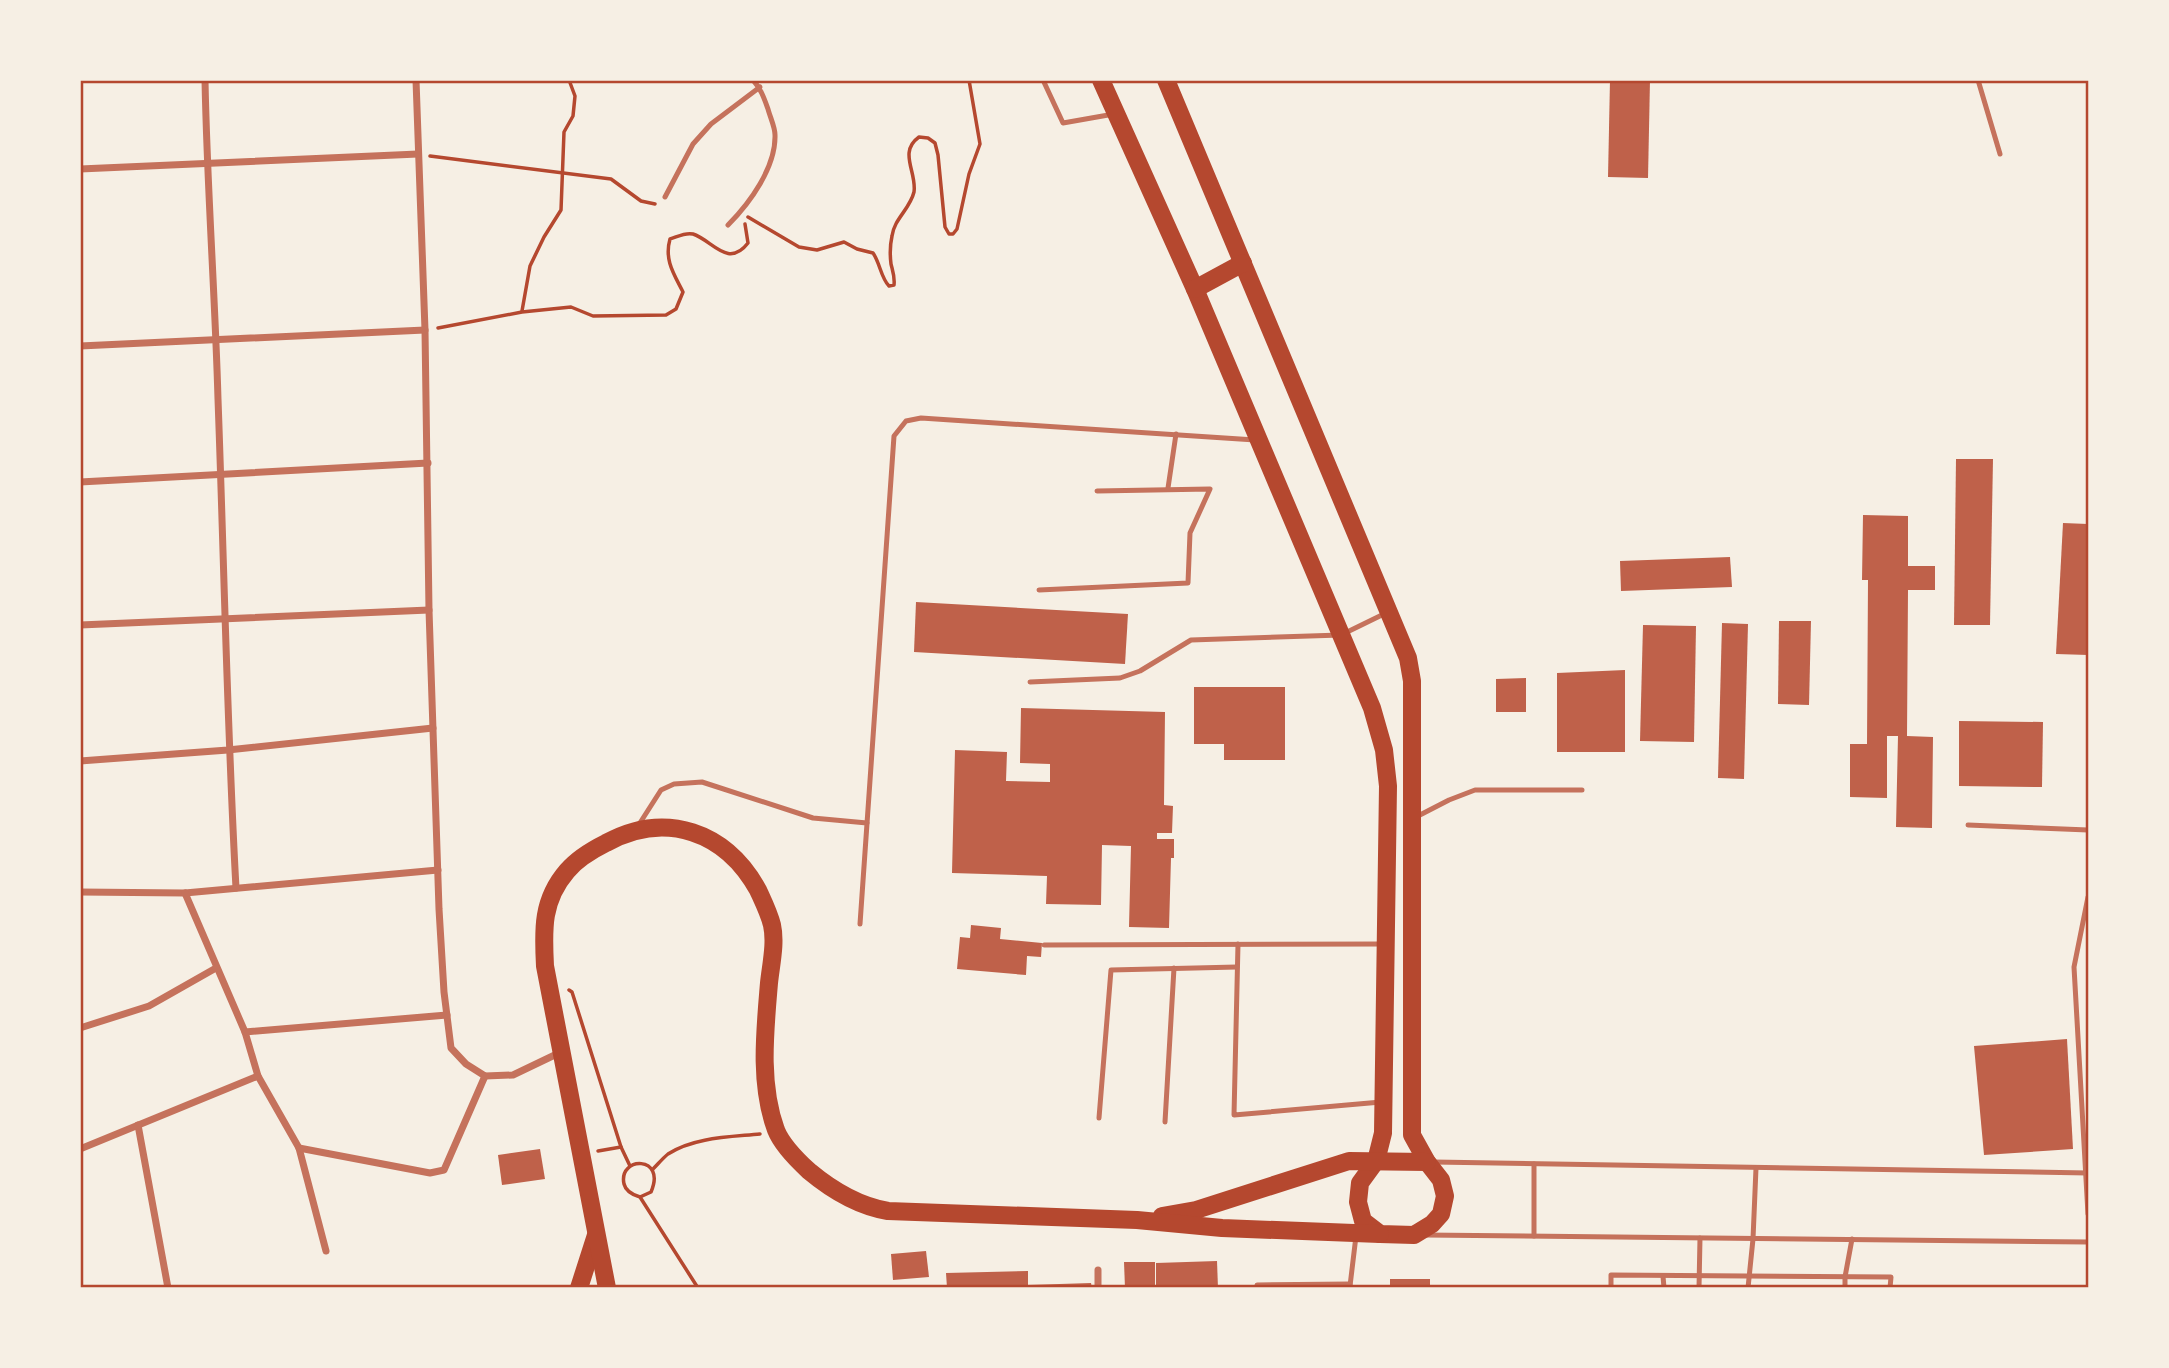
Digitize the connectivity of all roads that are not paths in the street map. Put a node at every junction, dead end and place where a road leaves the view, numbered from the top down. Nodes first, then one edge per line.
1 (205, 80) edge
2 (416, 80) edge
3 (753, 80) edge
4 (1043, 80) edge
5 (1101, 80) edge
6 (1166, 80) edge
7 (1978, 80) edge
8 (760, 87) junction
9 (1117, 114) junction
10 (418, 154) junction
11 (2000, 154) dead end
12 (206, 163) junction
13 (80, 169) edge
14 (665, 197) road end
15 (728, 225) dead end
16 (1243, 263) junction
17 (1195, 289) junction
18 (425, 330) junction
19 (216, 340) junction
20 (80, 346) edge
21 (1176, 434) junction
22 (1259, 440) junction
23 (428, 463) junction
24 (221, 474) junction
25 (80, 482) edge
26 (1168, 488) junction
27 (1097, 491) dead end
28 (1039, 590) dead end
29 (429, 610) junction
30 (1389, 612) junction
31 (226, 619) junction
32 (80, 625) edge
33 (1341, 635) junction
34 (1030, 682) dead end
35 (433, 728) junction
36 (228, 751) junction
37 (80, 761) edge
38 (1582, 789) dead end
39 (1412, 819) junction
40 (867, 823) junction
41 (1968, 825) dead end
42 (2088, 830) edge
43 (635, 831) junction
44 (438, 870) junction
45 (236, 888) junction
46 (80, 892) edge
47 (185, 893) junction
48 (2088, 897) edge
49 (860, 925) dead end
50 (1238, 944) junction
51 (1386, 944) junction
52 (1044, 945) dead end
53 (1237, 967) junction
54 (216, 968) junction
55 (1174, 968) junction
56 (447, 1015) junction
57 (80, 1028) edge
58 (245, 1031) junction
59 (561, 1052) junction
60 (258, 1076) junction
61 (485, 1076) junction
62 (1384, 1102) junction
63 (1099, 1118) dead end
64 (1165, 1122) dead end
65 (138, 1125) junction
66 (299, 1148) junction
67 (80, 1149) edge
68 (1376, 1161) junction
69 (1427, 1162) junction
70 (1534, 1164) junction
71 (1756, 1168) junction
72 (2087, 1173) edge
73 (2088, 1214) edge
74 (1138, 1220) junction
75 (597, 1232) junction
76 (1356, 1233) junction
77 (1380, 1234) junction
78 (1414, 1236) junction
79 (1534, 1236) junction
80 (1700, 1238) junction
81 (1753, 1239) junction
82 (1852, 1240) junction
83 (2088, 1242) edge
84 (326, 1251) dead end
85 (1098, 1270) dead end
86 (1663, 1276) junction
87 (1700, 1276) junction
88 (1748, 1276) junction
89 (1844, 1277) junction
90 (1350, 1286) edge
91 (168, 1287) edge
92 (579, 1287) edge
93 (607, 1287) edge
94 (1098, 1287) edge
95 (1257, 1287) edge
96 (1611, 1287) edge
97 (1664, 1287) edge
98 (1699, 1287) edge
99 (1748, 1287) edge
100 (1845, 1287) edge
101 (1890, 1287) edge

1 - 12 street
2 - 10 street
3 - 8 lane
4 - 9 lane
5 - 9 main road
6 - 16 main road
7 - 11 lane
8 - 14 lane
8 - 15 lane
9 - 17 main road
10 - 12 street
10 - 18 street
12 - 13 street
12 - 19 street
16 - 17 main road
16 - 30 main road
17 - 22 main road
18 - 19 street
18 - 23 street
19 - 20 street
19 - 24 street
21 - 22 lane
21 - 26 lane
21 - 40 lane
22 - 33 main road
23 - 24 street
23 - 29 street
24 - 25 street
24 - 31 street
26 - 27 lane
26 - 28 lane
29 - 31 street
29 - 35 street
30 - 33 lane
30 - 39 main road
31 - 32 street
31 - 36 street
33 - 34 lane
33 - 51 main road
35 - 36 street
35 - 44 street
36 - 37 street
36 - 45 street
38 - 39 lane
39 - 69 main road
40 - 43 lane
40 - 49 lane
41 - 42 lane
43 - 59 main road
43 - 74 main road
44 - 45 street
44 - 56 street
45 - 47 street
46 - 47 street
47 - 54 street
48 - 72 lane
50 - 51 lane
50 - 52 lane
50 - 53 lane
51 - 62 main road
53 - 55 lane
53 - 62 lane
54 - 57 street
54 - 58 street
55 - 63 lane
55 - 64 lane
56 - 58 street
56 - 61 street
58 - 60 street
59 - 61 street
59 - 75 main road
60 - 65 street
60 - 66 street
61 - 66 street
62 - 68 main road
65 - 67 street
65 - 91 street
66 - 84 street
68 - 69 main road
68 - 74 main road
68 - 77 main road
69 - 70 lane
69 - 78 main road
70 - 71 lane
70 - 79 lane
71 - 72 lane
71 - 81 lane
72 - 73 lane
74 - 76 main road
75 - 92 main road
75 - 93 main road
76 - 77 main road
76 - 90 lane
77 - 78 main road
78 - 79 lane
79 - 80 lane
80 - 81 lane
80 - 87 lane
81 - 82 lane
81 - 88 lane
82 - 83 lane
82 - 89 lane
85 - 94 street
86 - 87 lane
86 - 96 lane
86 - 97 lane
87 - 88 lane
87 - 98 lane
88 - 89 lane
88 - 99 lane
89 - 100 lane
89 - 101 lane
90 - 95 lane

